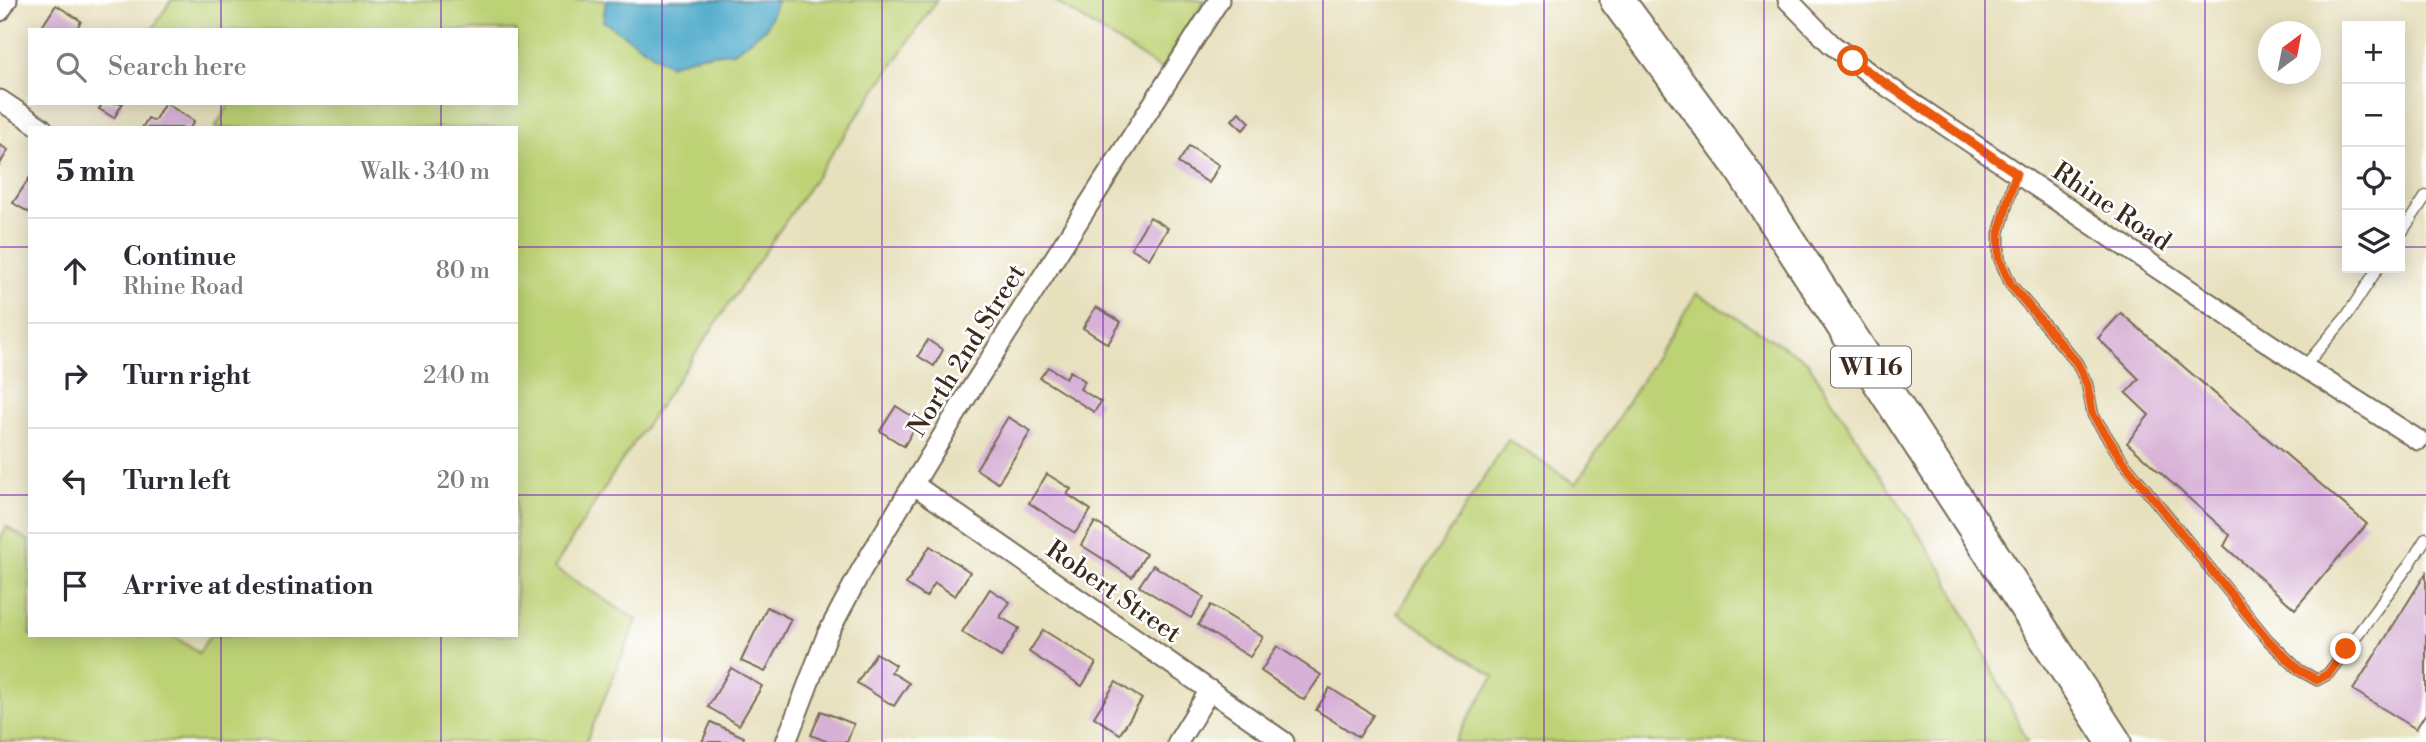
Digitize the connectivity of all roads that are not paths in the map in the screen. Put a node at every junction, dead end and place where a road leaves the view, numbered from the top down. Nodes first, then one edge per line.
1 (7, 0) edge
2 (1219, 0) edge
3 (1617, 0) edge
4 (1788, 0) edge
5 (0, 11) edge
6 (0, 100) edge
7 (39, 126) edge
8 (2016, 173) junction
9 (2426, 195) edge
10 (2405, 227) edge
11 (2375, 273) edge
12 (2304, 367) junction
13 (2422, 442) edge
14 (913, 484) junction
15 (2426, 538) edge
16 (1210, 690) junction
17 (786, 742) edge
18 (1178, 742) edge
19 (1284, 742) edge
20 (2114, 742) edge

1 - 5 street
2 - 14 street, North 2nd Street
3 - 20 highway, WI 16
4 - 8 street, Rhine Road
6 - 7 street
8 - 12 street, Rhine Road
8 - 15 lane
9 - 10 lane
11 - 12 lane
12 - 13 street, Rhine Road
14 - 16 street, Robert Street
14 - 17 street, North 2nd Street
16 - 18 street
16 - 19 street, Robert Street

